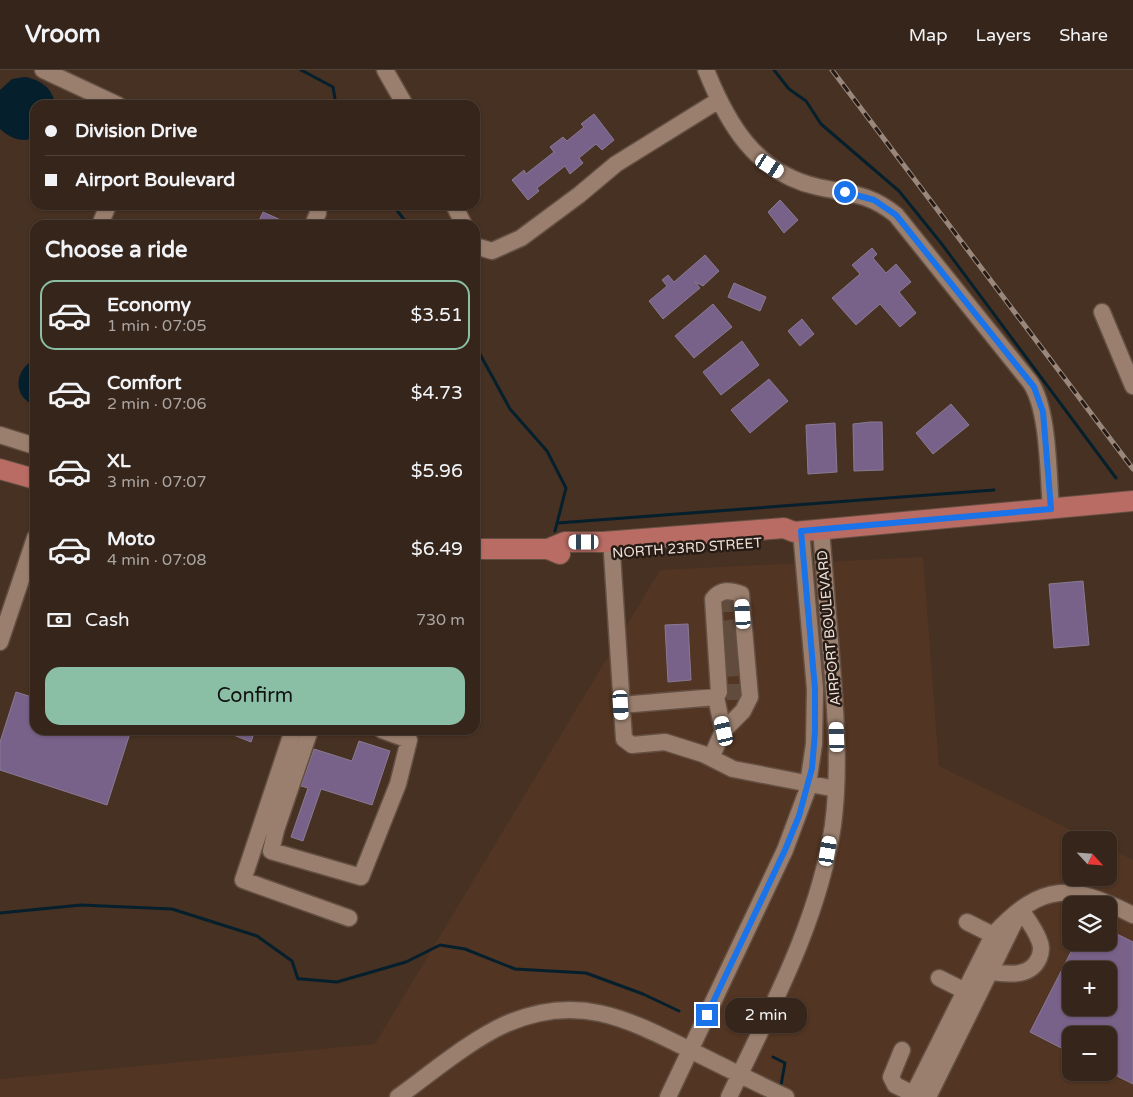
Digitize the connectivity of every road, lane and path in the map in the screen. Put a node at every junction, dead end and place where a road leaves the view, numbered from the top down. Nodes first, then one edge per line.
1 (43, 70) edge
2 (385, 70) edge
3 (706, 70) edge
4 (107, 100) edge
5 (402, 100) edge
6 (719, 100) junction
7 (480, 247) edge
8 (1102, 312) dead end
9 (1133, 386) edge
10 (0, 436) edge
11 (30, 445) edge
12 (0, 469) edge
13 (30, 478) edge
14 (1133, 501) edge
15 (1051, 509) junction
16 (821, 530) junction
17 (797, 532) junction
18 (480, 549) edge
19 (548, 549) junction
20 (30, 553) edge
21 (612, 553) junction
22 (0, 642) edge
23 (730, 650) junction
24 (621, 705) junction
25 (724, 731) junction
26 (291, 735) edge
27 (308, 735) edge
28 (396, 735) edge
29 (712, 758) junction
30 (808, 785) junction
31 (836, 790) junction
32 (1021, 910) junction
33 (1133, 915) edge
34 (348, 918) dead end
35 (967, 922) dead end
36 (993, 935) junction
37 (990, 972) junction
38 (938, 978) dead end
39 (971, 994) junction
40 (690, 1050) junction
41 (902, 1050) dead end
42 (740, 1075) junction
43 (918, 1096) edge
44 (398, 1097) edge
45 (668, 1097) edge
46 (729, 1097) edge
47 (786, 1097) edge

1 - 4 street
2 - 5 street
3 - 6 street
6 - 7 street
6 - 15 street
8 - 9 street
10 - 11 street
12 - 13 main road
14 - 15 main road, NORTH 23RD STREET
15 - 16 main road, NORTH 23RD STREET
16 - 17 main road, NORTH 23RD STREET
16 - 31 street, AIRPORT BOULEVARD
17 - 19 main road, NORTH 23RD STREET
17 - 21 main road, NORTH 23RD STREET
17 - 30 street, AIRPORT BOULEVARD
18 - 19 main road, NORTH 23RD STREET
19 - 21 main road, NORTH 23RD STREET
20 - 22 street
21 - 24 street
23 - 24 street
23 - 25 street
23 - 25 street
24 - 29 street
25 - 29 street
26 - 34 street
27 - 28 street
29 - 30 street
30 - 31 street
30 - 40 street, AIRPORT BOULEVARD
31 - 42 street, AIRPORT BOULEVARD
32 - 33 street
32 - 36 street
32 - 37 street
32 - 37 street
35 - 36 street
36 - 39 street
37 - 39 street
38 - 39 street
39 - 43 street
40 - 42 street
40 - 44 street
40 - 45 street, AIRPORT BOULEVARD
41 - 43 street
42 - 46 street, AIRPORT BOULEVARD
42 - 47 street

